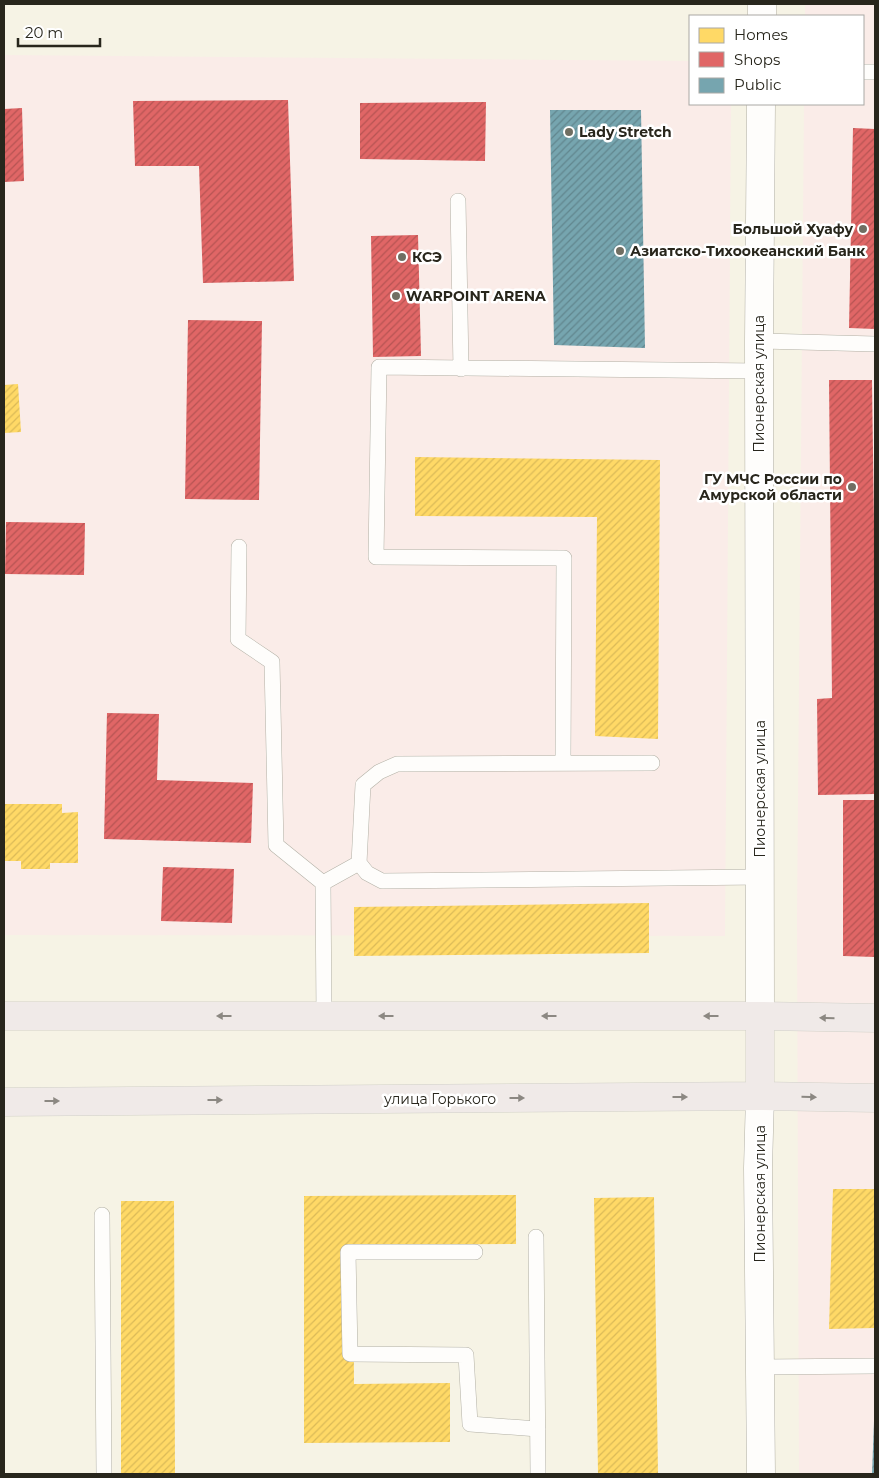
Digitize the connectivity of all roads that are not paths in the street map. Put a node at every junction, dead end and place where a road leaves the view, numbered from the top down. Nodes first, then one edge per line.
1 (761, 105) edge
2 (458, 201) dead end
3 (759, 341) junction
4 (875, 344) edge
5 (461, 369) junction
6 (759, 371) junction
7 (239, 547) dead end
8 (563, 762) junction
9 (652, 762) dead end
10 (359, 862) junction
11 (760, 877) junction
12 (323, 883) junction
13 (4, 1016) edge
14 (324, 1016) junction
15 (760, 1016) junction
16 (875, 1018) edge
17 (760, 1096) junction
18 (875, 1098) edge
19 (4, 1102) edge
20 (102, 1215) dead end
21 (536, 1237) dead end
22 (475, 1252) dead end
23 (875, 1366) edge
24 (761, 1367) junction
25 (538, 1429) junction
26 (104, 1474) edge
27 (538, 1474) edge
28 (761, 1474) edge

1 - 3 street, Пионерская улица
2 - 5 lane
3 - 4 lane
3 - 6 street, Пионерская улица
5 - 6 lane
5 - 8 lane
6 - 11 street, Пионерская улица
7 - 12 lane
8 - 9 lane
8 - 10 lane
10 - 11 lane
10 - 12 lane
11 - 15 street, Пионерская улица
12 - 14 lane
14 -> 13 main road
15 -> 14 main road
16 -> 15 main road
15 - 17 main road, Пионерская улица
17 -> 18 main road, улица Горького
19 -> 17 main road, улица Горького
17 - 24 street, Пионерская улица
20 - 26 lane
21 - 25 lane
22 - 25 lane
23 - 24 lane
24 - 28 street, Пионерская улица
25 - 27 lane

